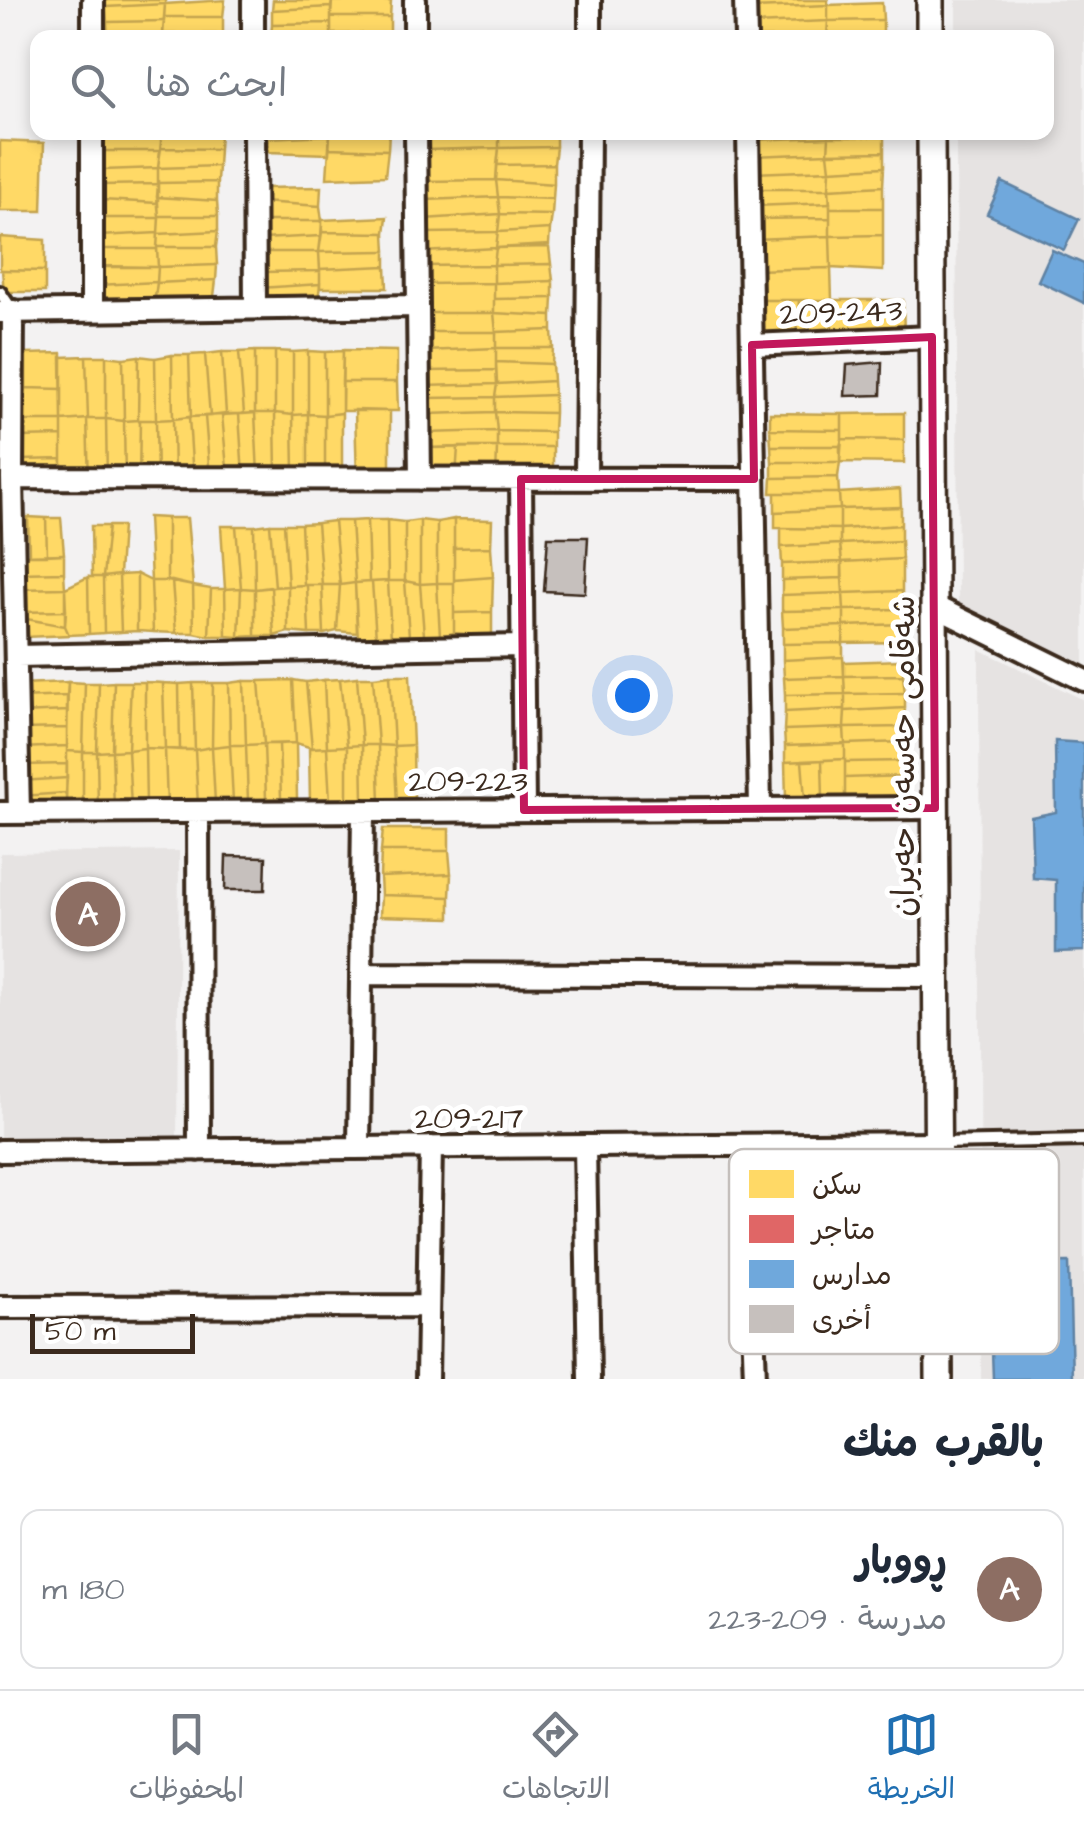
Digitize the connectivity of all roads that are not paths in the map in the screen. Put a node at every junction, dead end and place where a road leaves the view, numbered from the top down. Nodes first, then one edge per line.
1 (93, 0) edge
2 (252, 0) edge
3 (414, 0) edge
4 (590, 0) edge
5 (746, 0) edge
6 (930, 0) edge
7 (93, 30) edge
8 (253, 30) edge
9 (415, 30) edge
10 (590, 30) edge
11 (746, 30) edge
12 (930, 30) edge
13 (92, 140) edge
14 (254, 140) edge
15 (416, 140) edge
16 (589, 140) edge
17 (748, 140) edge
18 (931, 140) edge
19 (0, 292) edge
20 (418, 306) junction
21 (256, 308) junction
22 (92, 310) junction
23 (6, 311) edge
24 (932, 338) junction
25 (752, 345) junction
26 (12, 478) junction
27 (420, 479) junction
28 (521, 479) junction
29 (586, 479) junction
30 (754, 480) junction
31 (934, 606) junction
32 (522, 646) junction
33 (16, 656) junction
34 (1084, 680) edge
35 (935, 808) junction
36 (760, 809) junction
37 (524, 810) junction
38 (362, 811) junction
39 (198, 812) junction
40 (9, 813) edge
41 (360, 974) junction
42 (936, 976) junction
43 (1084, 1140) edge
44 (938, 1143) junction
45 (748, 1144) junction
46 (585, 1146) junction
47 (431, 1147) junction
48 (359, 1148) junction
49 (748, 1149) edge
50 (938, 1149) edge
51 (199, 1150) junction
52 (0, 1152) edge
53 (428, 1306) junction
54 (0, 1307) edge
55 (754, 1354) edge
56 (939, 1354) edge
57 (428, 1379) edge
58 (589, 1379) edge
59 (755, 1379) edge
60 (939, 1379) edge

1 - 7 street
2 - 8 street
3 - 9 street
4 - 10 street
5 - 11 street
6 - 12 street
13 - 22 street
14 - 21 street
15 - 20 street
16 - 29 street
17 - 25 street
18 - 24 street, شەقامی حەسەن حەیران
19 - 23 lane
20 - 21 street
20 - 27 street
21 - 22 street
22 - 23 street
23 - 26 street
24 - 25 street, 209-243
24 - 31 street, شەقامی حەسەن حەیران
25 - 30 street
26 - 27 street
26 - 33 street
27 - 28 street
28 - 29 street
28 - 32 street
29 - 30 street
30 - 36 street
31 - 34 street
31 - 35 street, شەقامی حەسەن حەیران
32 - 33 street
32 - 37 street
33 - 40 street
35 - 36 street, 209-223
35 - 42 street, شەقامی حەسەن حەیران
36 - 37 street, 209-223
37 - 38 street, 209-223
38 - 39 street, 209-223
38 - 41 street
39 - 40 street, 209-223
39 - 51 street
41 - 42 street
41 - 48 street
42 - 44 street, شەقامی حەسەن حەیران
43 - 44 lane
44 - 45 street, 209-217
44 - 50 street, شەقامی حەسەن حەیران
45 - 46 street, 209-217
45 - 49 street
46 - 47 street, 209-217
46 - 58 street
47 - 48 street, 209-217
47 - 53 street
48 - 51 street, 209-217
51 - 52 street, 209-217
53 - 54 street
53 - 57 street
55 - 59 street
56 - 60 street, شەقامی حەسەن حەیران

